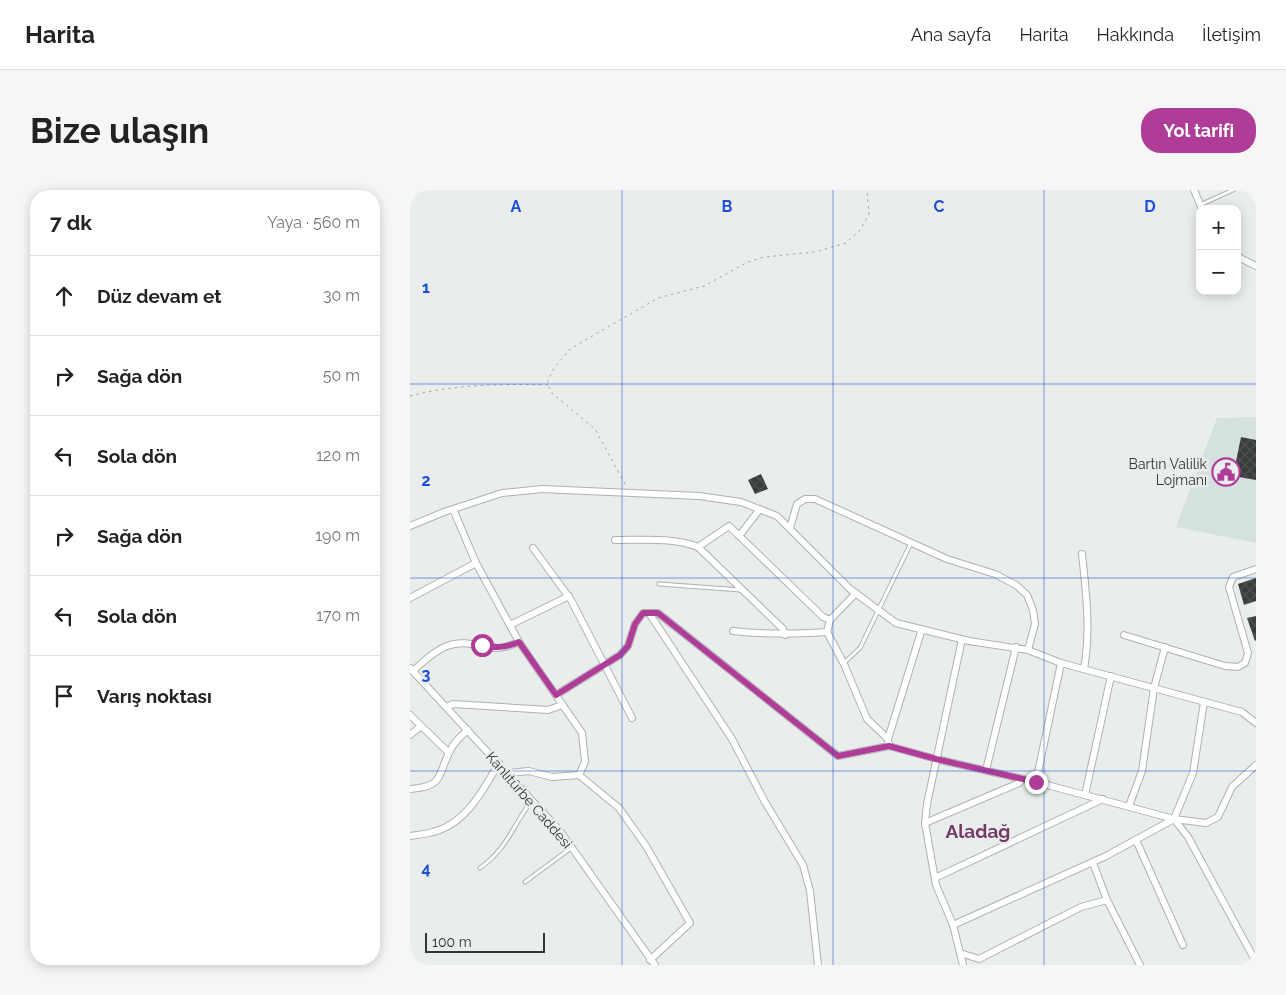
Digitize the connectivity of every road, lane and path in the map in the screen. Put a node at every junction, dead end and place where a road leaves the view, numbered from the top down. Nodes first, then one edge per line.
1 (867, 190) edge
2 (1194, 190) edge
3 (1233, 190) edge
4 (1200, 205) edge
5 (1205, 205) edge
6 (1241, 258) edge
7 (1256, 266) edge
8 (548, 385) junction
9 (410, 396) edge
10 (633, 493) junction
11 (453, 509) junction
12 (760, 509) junction
13 (410, 526) edge
14 (790, 528) junction
15 (739, 536) junction
16 (615, 540) dead end
17 (912, 543) junction
18 (698, 547) junction
19 (533, 548) dead end
20 (1082, 554) dead end
21 (476, 563) junction
22 (1256, 569) edge
23 (659, 584) dead end
24 (743, 590) junction
25 (856, 593) junction
26 (568, 596) junction
27 (410, 598) edge
28 (879, 610) junction
29 (649, 613) junction
30 (830, 620) junction
31 (510, 626) junction
32 (922, 629) junction
33 (732, 631) dead end
34 (827, 632) junction
35 (785, 635) junction
36 (1124, 635) dead end
37 (962, 639) junction
38 (519, 642) junction
39 (1016, 647) junction
40 (1165, 647) junction
41 (1028, 650) junction
42 (1062, 663) junction
43 (844, 664) junction
44 (604, 665) junction
45 (411, 669) edge
46 (1084, 669) junction
47 (1111, 676) junction
48 (1154, 688) junction
49 (556, 695) junction
50 (1204, 702) junction
51 (562, 705) junction
52 (446, 707) junction
53 (410, 715) edge
54 (632, 718) dead end
55 (1256, 723) edge
56 (421, 726) junction
57 (468, 730) junction
58 (410, 735) edge
59 (888, 743) junction
60 (449, 753) junction
61 (936, 759) junction
62 (499, 763) junction
63 (1256, 765) edge
64 (986, 770) junction
65 (508, 773) junction
66 (579, 774) junction
67 (1023, 779) junction
68 (1036, 782) junction
69 (410, 789) edge
70 (1085, 795) junction
71 (1103, 799) junction
72 (532, 800) junction
73 (1129, 806) junction
74 (1174, 819) junction
75 (925, 823) junction
76 (410, 836) edge
77 (1136, 840) junction
78 (571, 848) junction
79 (1092, 862) junction
80 (480, 868) dead end
81 (935, 878) junction
82 (525, 882) dead end
83 (1107, 900) junction
84 (953, 925) junction
85 (1183, 945) dead end
86 (960, 953) junction
87 (1256, 962) edge
88 (652, 963) edge
89 (818, 965) edge
90 (963, 965) edge
91 (1140, 965) edge

1 - 8 path
2 - 4 street
3 - 5 lane
6 - 7 street
8 - 9 path
8 - 10 path
10 - 11 street
10 - 12 street
11 - 13 street
11 - 21 street
12 - 14 street
12 - 15 street
14 - 17 street
14 - 25 street
15 - 18 street
15 - 30 street
16 - 18 street
17 - 28 lane
17 - 41 street
18 - 24 street
19 - 26 street
20 - 46 street
21 - 27 street
21 - 31 street
22 - 40 street
23 - 24 lane
24 - 35 street
25 - 28 street
25 - 30 street
26 - 31 street
26 - 44 street
28 - 32 street
28 - 43 lane
29 - 44 street
29 - 59 street
29 - 89 street
30 - 34 street
31 - 38 street
32 - 37 street
32 - 59 street
33 - 35 street
34 - 35 street
34 - 43 street
36 - 40 street
37 - 39 street
37 - 61 street
38 - 45 street
38 - 49 street
39 - 41 street
39 - 64 street
40 - 48 street
41 - 42 street
42 - 46 street
42 - 68 street
43 - 59 street
44 - 49 street
44 - 54 street
45 - 52 street, Kanlıtürbe Caddesi
46 - 47 street
47 - 48 street
47 - 70 street
48 - 50 street
48 - 73 street
49 - 51 street
50 - 55 street
50 - 74 street
51 - 52 street
51 - 66 street
52 - 57 street, Kanlıtürbe Caddesi
53 - 56 street
56 - 58 street
56 - 60 street
57 - 60 street
57 - 62 street, Kanlıtürbe Caddesi
59 - 61 street
60 - 69 street
61 - 64 street
61 - 75 street
62 - 65 street, Kanlıtürbe Caddesi
62 - 76 street
63 - 74 street
64 - 67 street
65 - 66 street
65 - 72 street, Kanlıtürbe Caddesi
66 - 88 street
67 - 68 street
67 - 75 street
68 - 70 street
70 - 71 street
71 - 73 street
71 - 81 street
72 - 78 street, Kanlıtürbe Caddesi
72 - 80 lane
73 - 74 street
74 - 77 street
74 - 87 street
75 - 81 street
77 - 79 street
77 - 85 street
78 - 82 lane
78 - 88 street, Kanlıtürbe Caddesi
79 - 83 street
79 - 84 street
81 - 84 street
83 - 86 street
83 - 91 street
84 - 86 street
86 - 90 street

